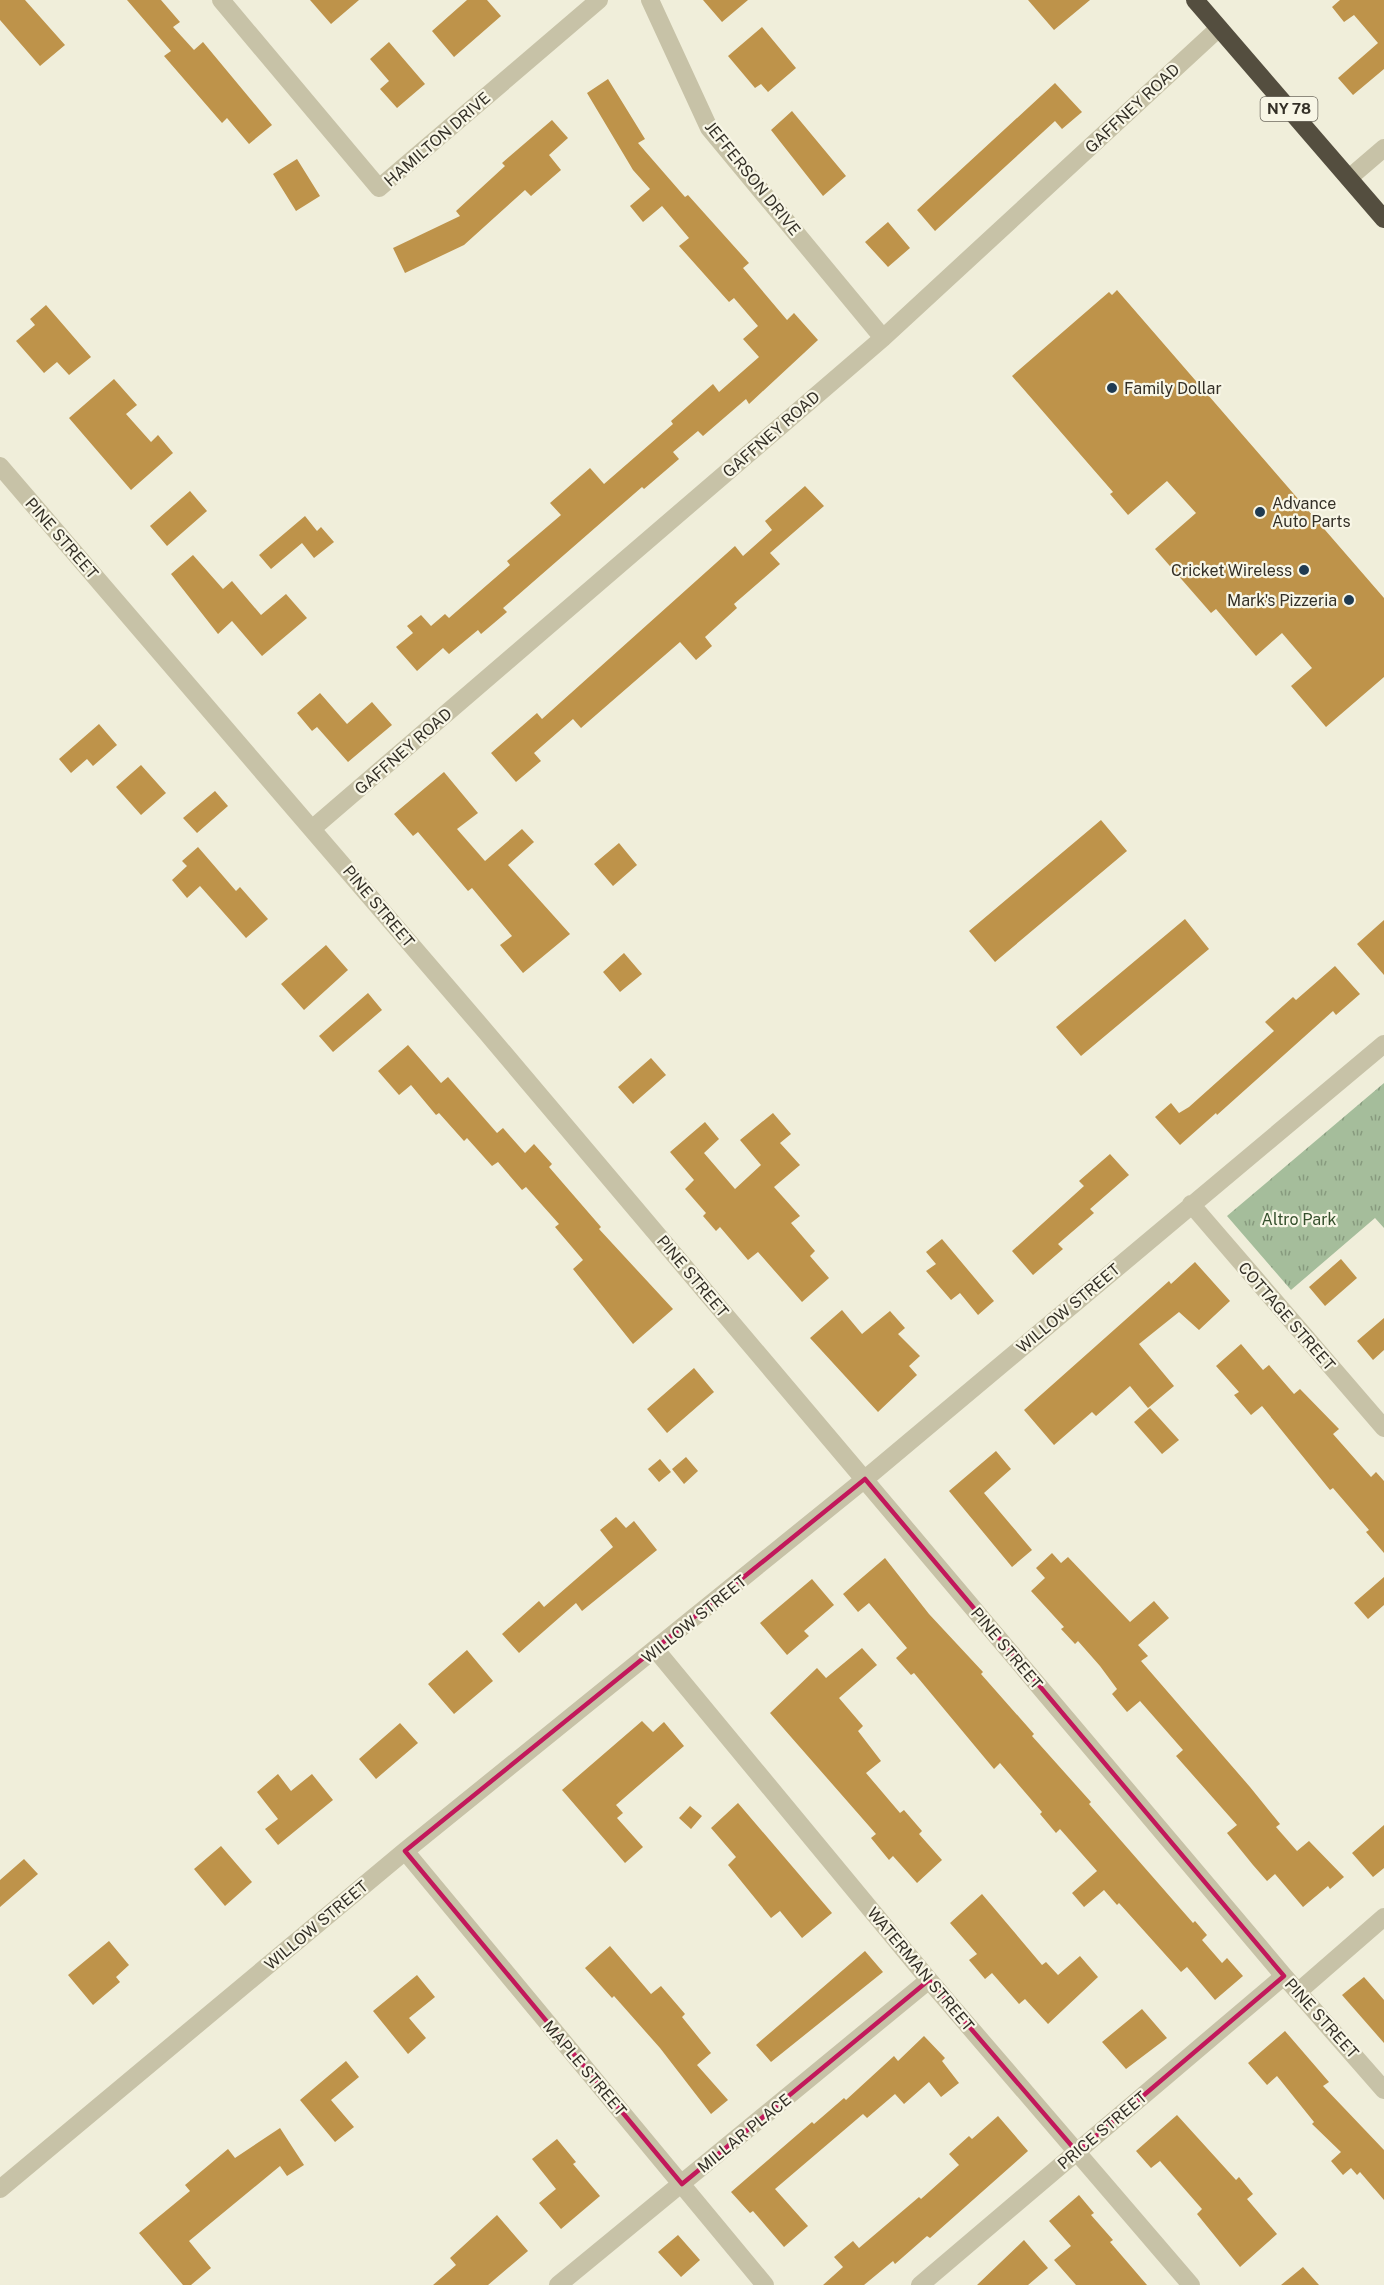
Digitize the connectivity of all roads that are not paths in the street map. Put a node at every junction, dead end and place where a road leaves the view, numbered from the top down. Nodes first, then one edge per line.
1 (221, 0) edge
2 (598, 0) edge
3 (650, 0) edge
4 (1195, 0) edge
5 (1219, 28) junction
6 (1384, 148) edge
7 (1349, 178) junction
8 (1384, 219) edge
9 (883, 338) junction
10 (0, 466) edge
11 (313, 828) junction
12 (1384, 1044) edge
13 (1191, 1204) junction
14 (1384, 1428) edge
15 (866, 1479) junction
16 (657, 1650) junction
17 (405, 1851) junction
18 (1384, 1917) edge
19 (1284, 1976) junction
20 (929, 1980) junction
21 (1299, 1991) junction
22 (1384, 2090) edge
23 (1077, 2152) junction
24 (682, 2184) junction
25 (0, 2189) edge
26 (558, 2285) edge
27 (765, 2285) edge
28 (920, 2285) edge
29 (1191, 2285) edge

1 - 2 street, HAMILTON DRIVE
3 - 9 street, JEFFERSON DRIVE
4 - 5 highway, NY 78
5 - 7 highway, NY 78
5 - 9 street, GAFFNEY ROAD
6 - 7 street
7 - 8 highway, NY 78
9 - 11 street, GAFFNEY ROAD
10 - 11 street, PINE STREET
11 - 15 street, PINE STREET
12 - 13 street, WILLOW STREET
13 - 14 street, COTTAGE STREET
13 - 15 street, WILLOW STREET
15 - 16 street, WILLOW STREET
15 - 19 street, PINE STREET
16 - 17 street, WILLOW STREET
16 - 20 street, WATERMAN STREET
17 - 24 street, MAPLE STREET
17 - 25 street, WILLOW STREET
18 - 21 street
19 - 21 street, PINE STREET
19 - 23 street, PRICE STREET
20 - 23 street, WATERMAN STREET
20 - 24 street, MILLAR PLACE
21 - 22 street, PINE STREET
23 - 28 street, PRICE STREET
23 - 29 street, WATERMAN STREET
24 - 26 street, MILLAR PLACE
24 - 27 street, MAPLE STREET

